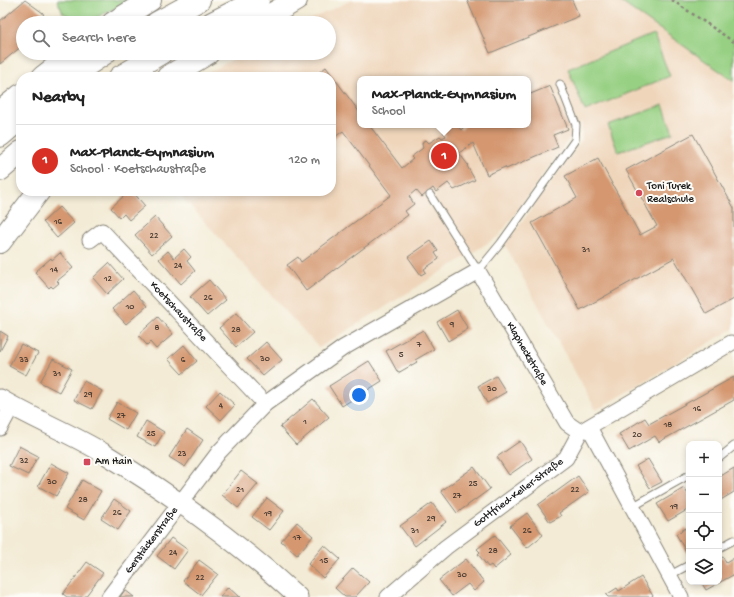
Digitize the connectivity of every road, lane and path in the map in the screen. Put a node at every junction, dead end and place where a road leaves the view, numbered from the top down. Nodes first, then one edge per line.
1 (150, 0) edge
2 (199, 0) edge
3 (258, 0) edge
4 (296, 0) edge
5 (672, 0) edge
6 (124, 16) edge
7 (170, 16) edge
8 (226, 16) edge
9 (269, 16) edge
10 (734, 42) edge
11 (65, 60) edge
12 (94, 60) edge
13 (149, 60) edge
14 (196, 60) edge
15 (49, 72) edge
16 (76, 72) edge
17 (129, 72) edge
18 (176, 72) edge
19 (560, 84) dead end
20 (16, 99) edge
21 (0, 112) edge
22 (16, 122) edge
23 (0, 136) edge
24 (16, 156) edge
25 (0, 170) edge
26 (430, 195) dead end
27 (34, 196) edge
28 (90, 240) dead end
29 (0, 242) edge
30 (478, 271) junction
31 (731, 343) dead end
32 (6, 403) edge
33 (265, 404) junction
34 (0, 428) edge
35 (585, 430) junction
36 (734, 446) edge
37 (722, 456) edge
38 (686, 477) edge
39 (179, 503) junction
40 (632, 507) junction
41 (734, 540) edge
42 (722, 546) edge
43 (686, 566) edge
44 (670, 575) junction
45 (109, 597) edge
46 (298, 597) edge
47 (388, 597) edge
48 (681, 597) edge

1 - 6 highway
2 - 7 highway
3 - 8 highway
4 - 9 highway
5 - 10 path
11 - 15 highway
12 - 16 highway
13 - 17 highway
14 - 18 highway
19 - 30 lane
20 - 21 highway
22 - 23 highway
24 - 25 highway
26 - 30 lane
27 - 29 highway
28 - 33 street, Koetschaustraße
30 - 33 street
30 - 35 street, Klapheckstraße
31 - 35 street
32 - 34 street
32 - 39 street
33 - 39 street
35 - 40 street, Klapheckstraße
35 - 47 street, Gottfried-Keller-Straße
36 - 37 lane
38 - 40 lane
39 - 45 street, Gerstäckerstraße
39 - 46 street
40 - 44 street, Klapheckstraße
41 - 42 lane
43 - 44 lane
44 - 48 street, Klapheckstraße

